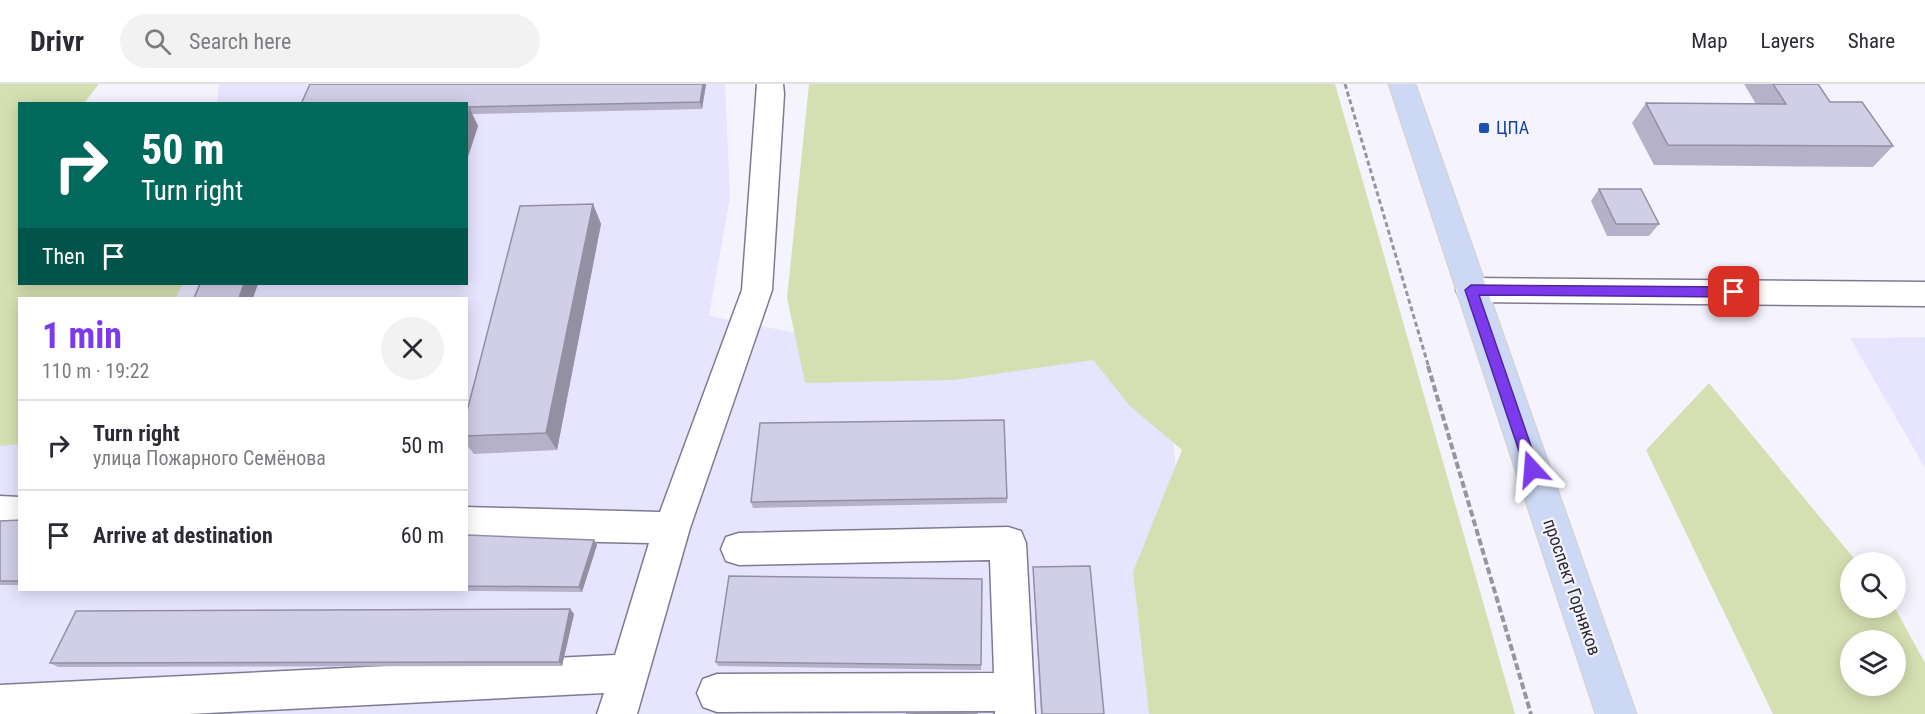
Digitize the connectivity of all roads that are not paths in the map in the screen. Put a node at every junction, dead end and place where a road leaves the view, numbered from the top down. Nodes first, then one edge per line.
1 (770, 84) edge
2 (1402, 84) edge
3 (1471, 290) junction
4 (1925, 294) edge
5 (0, 512) edge
6 (18, 513) edge
7 (468, 523) edge
8 (672, 528) junction
9 (739, 549) dead end
10 (629, 673) junction
11 (717, 693) dead end
12 (1015, 703) edge
13 (0, 704) edge
14 (616, 714) edge
15 (1616, 714) edge

1 - 8 street
2 - 3 main road, проспект Горняков
3 - 4 street
3 - 15 main road, проспект Горняков
5 - 6 street
7 - 8 street
8 - 10 street
9 - 12 street
10 - 13 street
10 - 14 street
11 - 12 street

